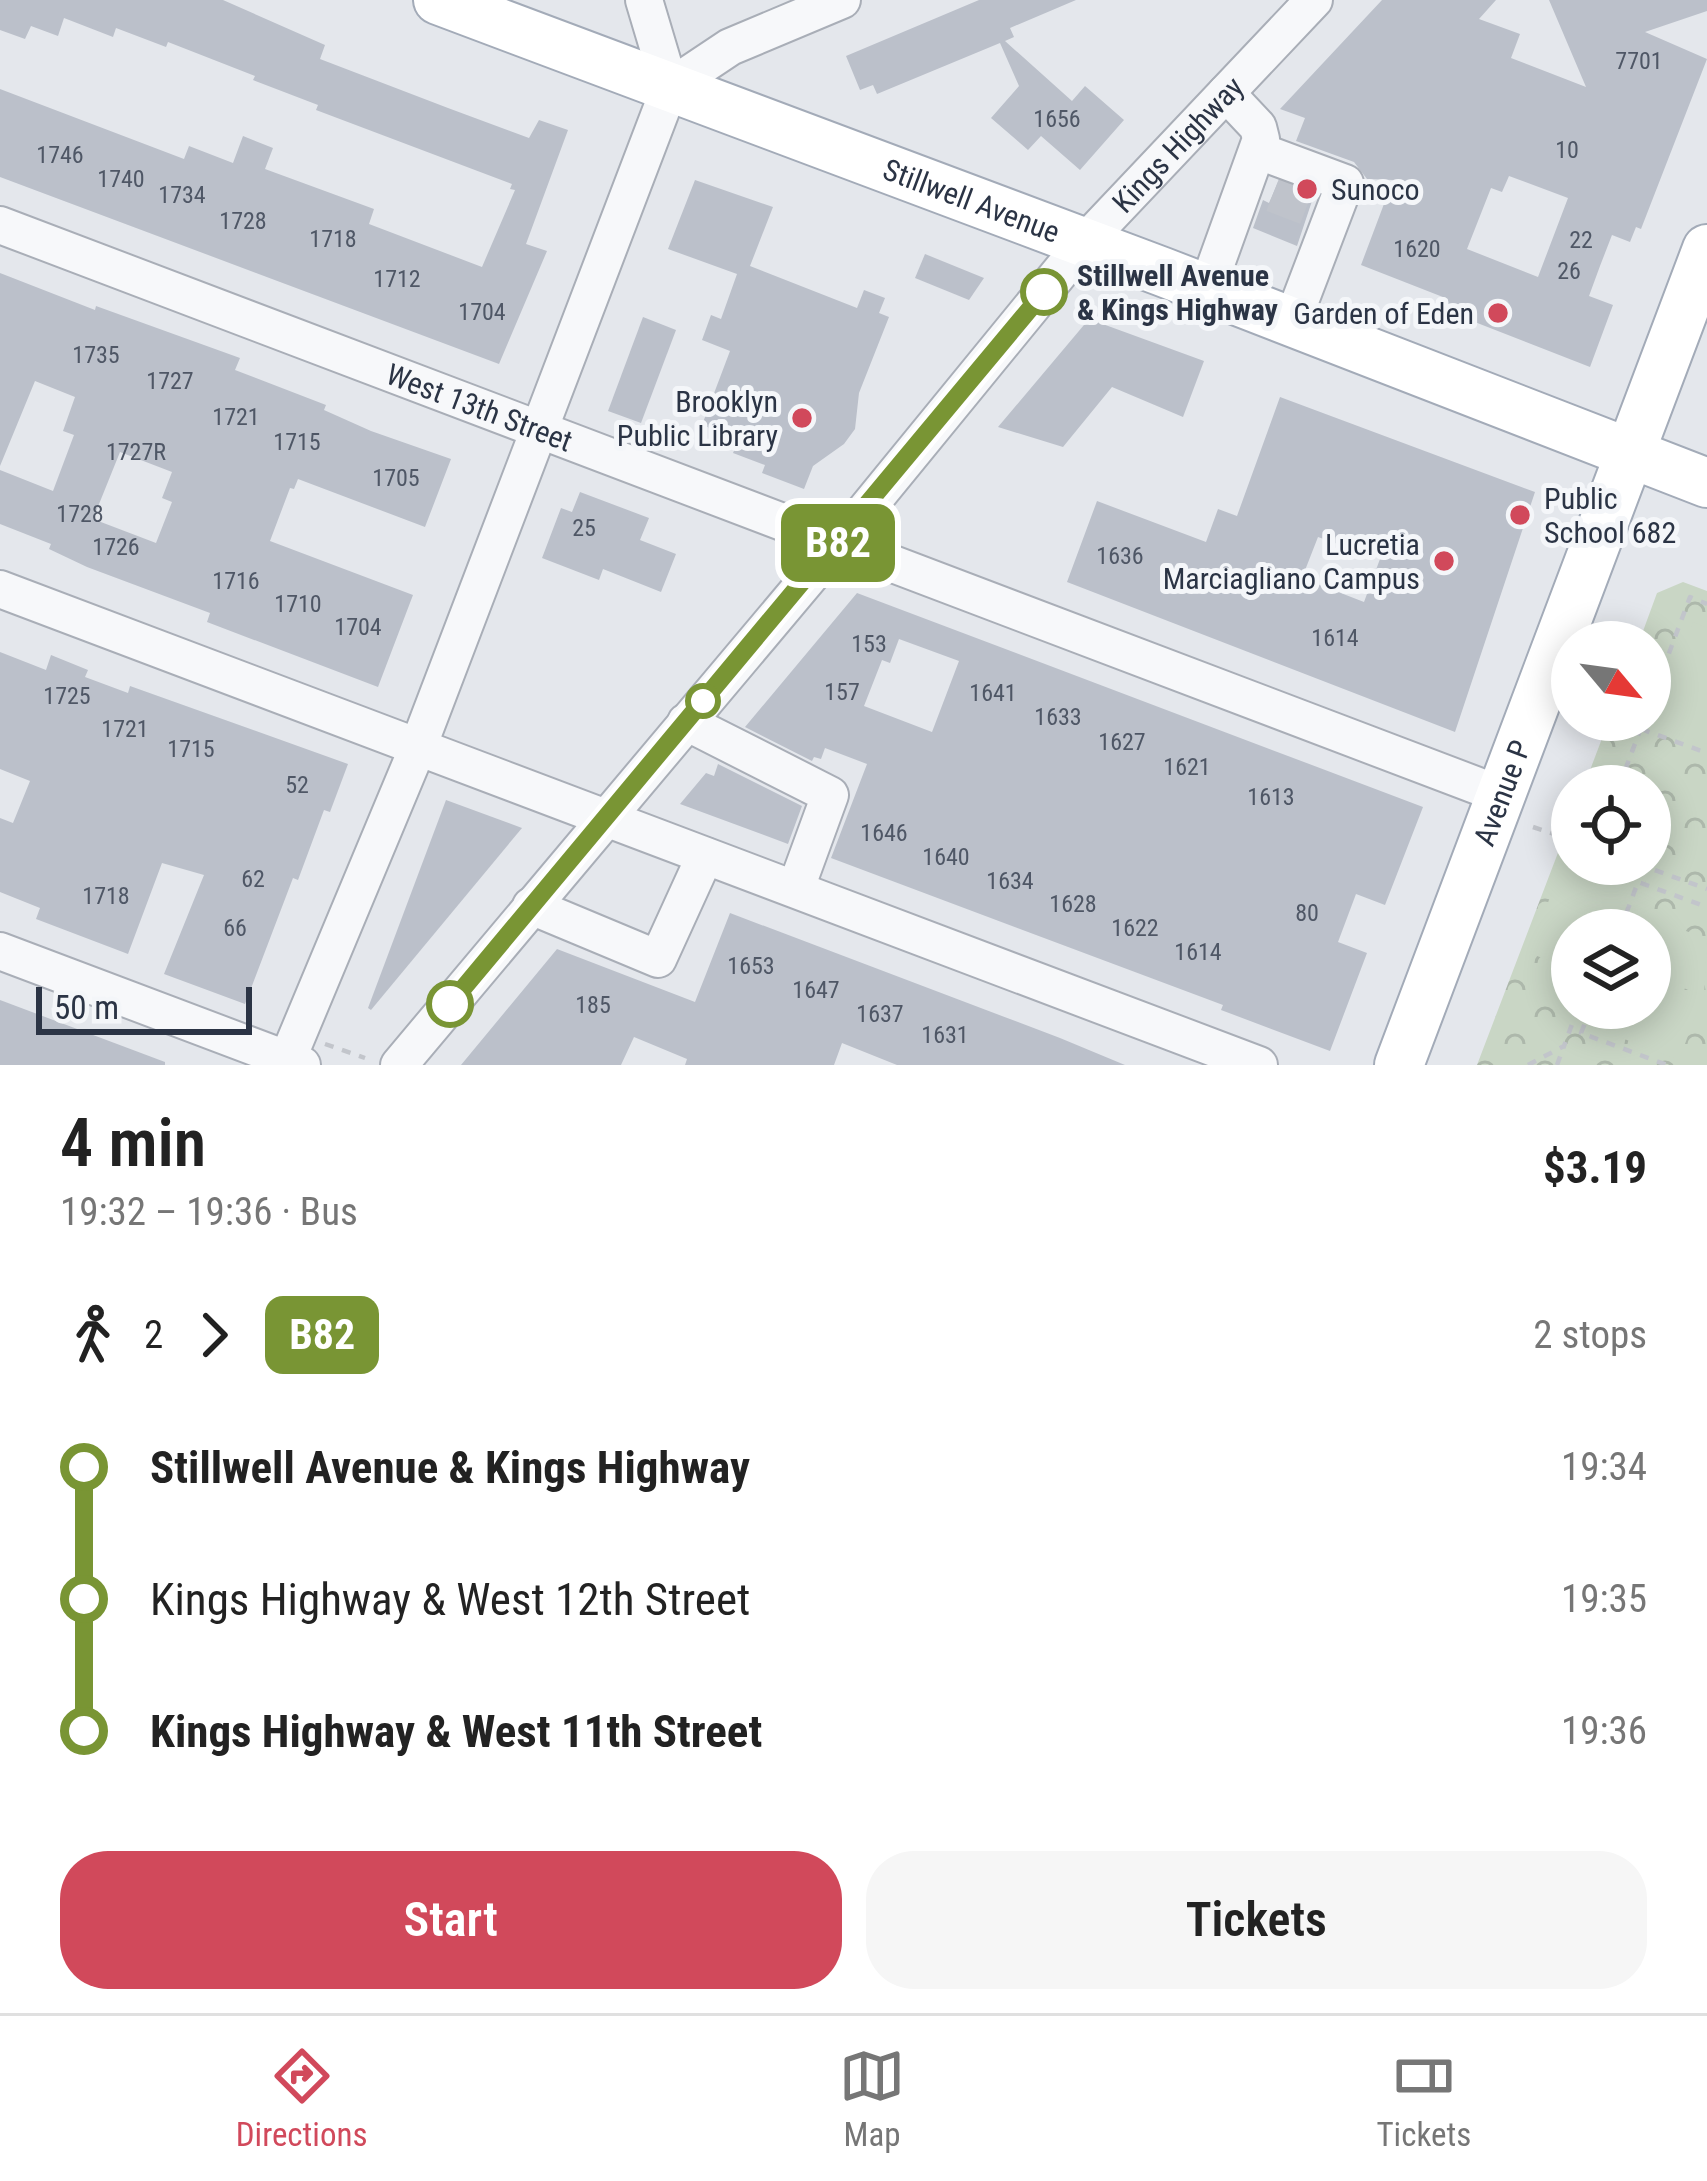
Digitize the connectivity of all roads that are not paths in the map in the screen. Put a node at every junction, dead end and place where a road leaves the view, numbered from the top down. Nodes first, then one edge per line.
1 (438, 0) edge
2 (644, 0) edge
3 (842, 0) edge
4 (1314, 0) edge
5 (670, 87) junction
6 (1226, 93) junction
7 (1259, 176) junction
8 (0, 225) edge
9 (1083, 244) junction
10 (1707, 249) edge
11 (1207, 290) junction
12 (1292, 322) junction
13 (538, 429) junction
14 (1629, 450) junction
15 (1707, 483) edge
16 (839, 541) junction
17 (0, 589) edge
18 (686, 722) junction
19 (418, 747) junction
20 (1499, 794) junction
21 (605, 815) junction
22 (705, 856) junction
23 (796, 888) junction
24 (531, 906) junction
25 (0, 951) edge
26 (297, 1057) edge
27 (382, 1061) edge
28 (1259, 1065) edge
29 (1400, 1065) edge

1 - 5 main road, Stillwell Avenue
2 - 5 street
3 - 5 street
4 - 6 street, Kings Highway
5 - 9 main road, Stillwell Avenue
5 - 13 street
6 - 7 street
6 - 9 street, Kings Highway
7 - 11 street
7 - 12 street
8 - 13 street, West 13th Street
9 - 11 main road, Stillwell Avenue
9 - 16 street, Kings Highway
10 - 14 main road, Avenue P
11 - 12 main road, Stillwell Avenue
12 - 14 main road, Stillwell Avenue
13 - 16 street, West 13th Street
13 - 19 street
14 - 15 main road, Stillwell Avenue
14 - 20 main road, Avenue P
16 - 18 street, Kings Highway
16 - 20 street, West 13th Street
17 - 19 street
18 - 21 street, Kings Highway
18 - 23 street
19 - 21 street
19 - 26 street
20 - 29 main road, Avenue P
21 - 22 street
21 - 24 street, Kings Highway
22 - 23 street
22 - 24 street
23 - 28 street
24 - 27 street, Kings Highway
25 - 26 street

